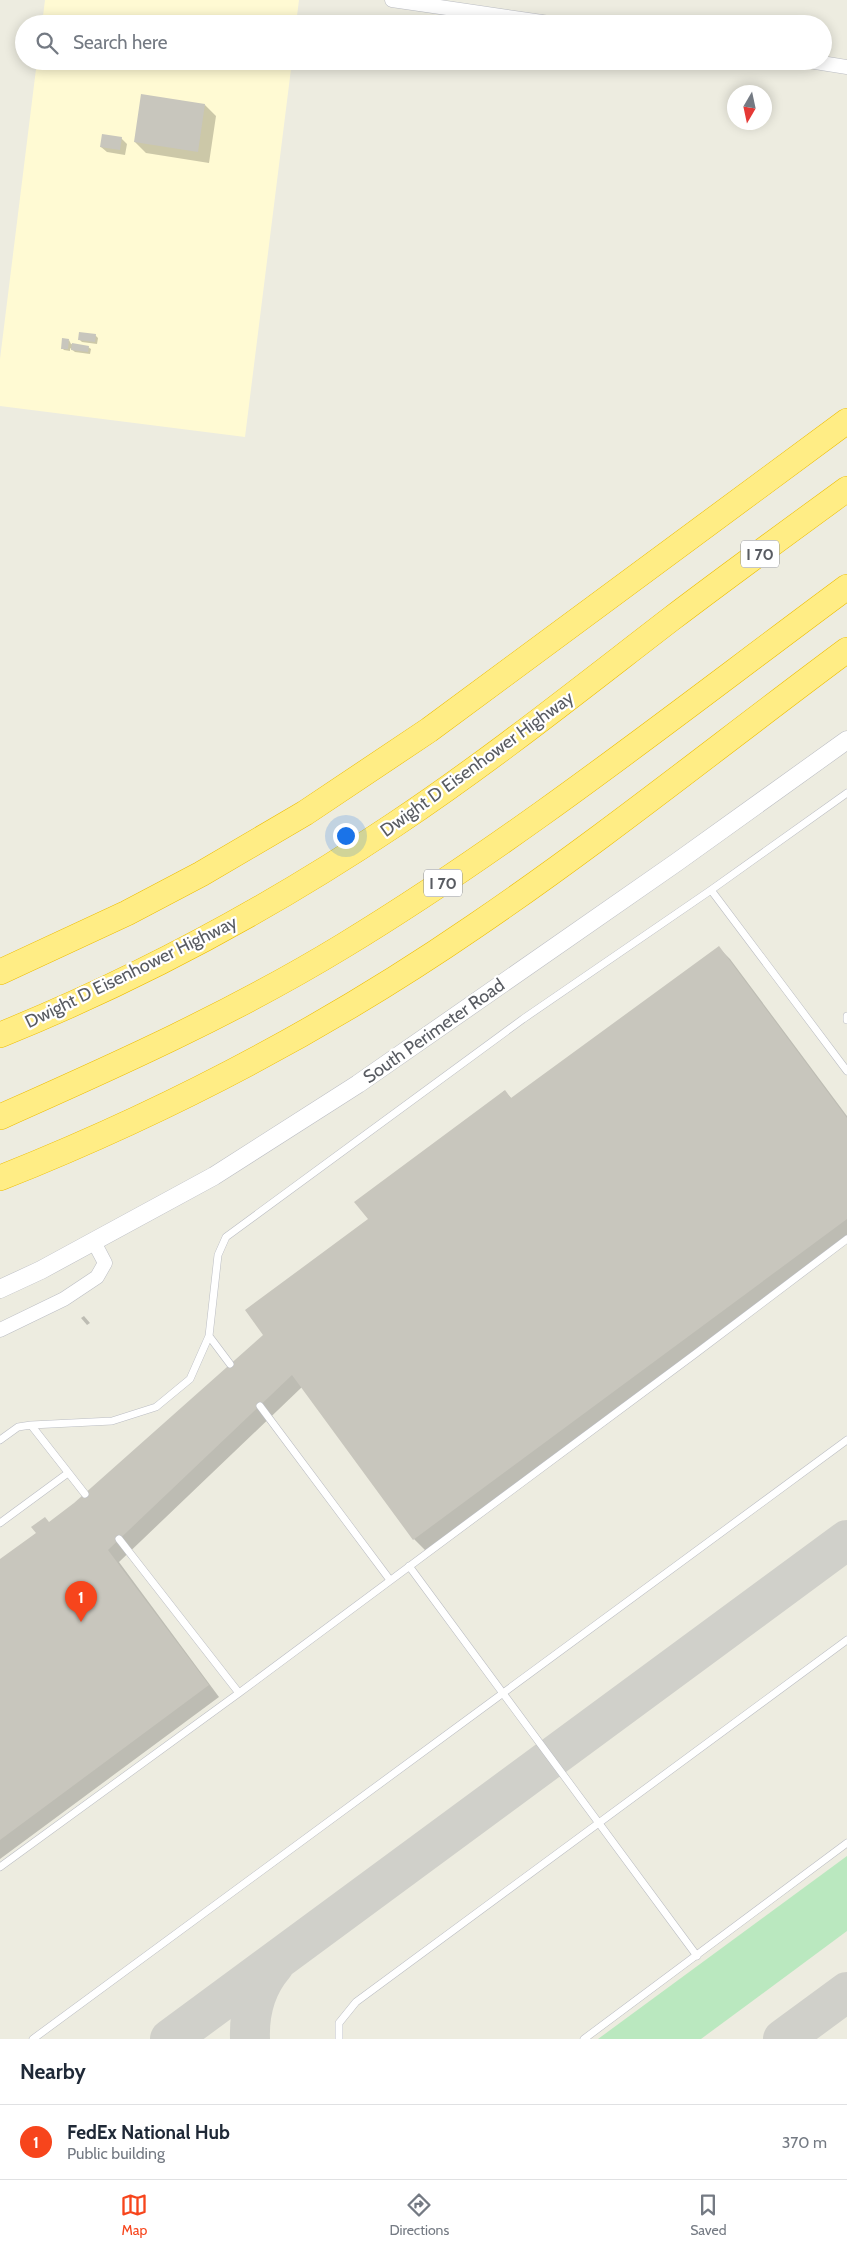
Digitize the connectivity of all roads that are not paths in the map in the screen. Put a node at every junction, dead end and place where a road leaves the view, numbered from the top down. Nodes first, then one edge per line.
1 (392, 0) edge
2 (494, 15) edge
3 (832, 65) edge
4 (847, 67) edge
5 (847, 420) edge
6 (847, 489) edge
7 (847, 587) edge
8 (847, 650) edge
9 (847, 740) edge
10 (847, 793) edge
11 (711, 890) junction
12 (0, 972) edge
13 (847, 1016) edge
14 (847, 1020) edge
15 (0, 1035) edge
16 (847, 1071) edge
17 (0, 1116) edge
18 (0, 1178) edge
19 (847, 1239) edge
20 (94, 1242) junction
21 (0, 1289) edge
22 (0, 1330) edge
23 (209, 1336) junction
24 (230, 1364) dead end
25 (260, 1406) dead end
26 (31, 1425) junction
27 (0, 1440) edge
28 (847, 1440) edge
29 (68, 1473) junction
30 (84, 1494) dead end
31 (0, 1523) edge
32 (119, 1539) dead end
33 (408, 1566) junction
34 (390, 1580) junction
35 (847, 1640) edge
36 (240, 1692) junction
37 (503, 1694) junction
38 (598, 1823) junction
39 (847, 1843) edge
40 (4, 1866) edge
41 (697, 1956) junction
42 (33, 2039) edge
43 (339, 2039) edge
44 (584, 2039) edge

1 - 2 street
3 - 4 street
5 - 12 highway
6 - 15 highway, Dwight D Eisenhower Highway / I 70
7 - 17 highway, I 70
8 - 18 highway
9 - 20 street, South Perimeter Road
10 - 11 lane
11 - 16 lane
11 - 23 lane
13 - 14 lane
19 - 33 lane
20 - 21 street, South Perimeter Road
20 - 22 street
23 - 24 lane
23 - 26 lane
25 - 34 lane
26 - 27 lane
26 - 29 lane
28 - 37 lane
29 - 30 lane
29 - 31 lane
32 - 36 lane
33 - 34 lane
33 - 37 lane
34 - 36 lane
35 - 38 lane
36 - 40 lane
37 - 38 lane
37 - 42 lane
38 - 41 lane
38 - 43 lane
39 - 41 lane
41 - 44 lane

